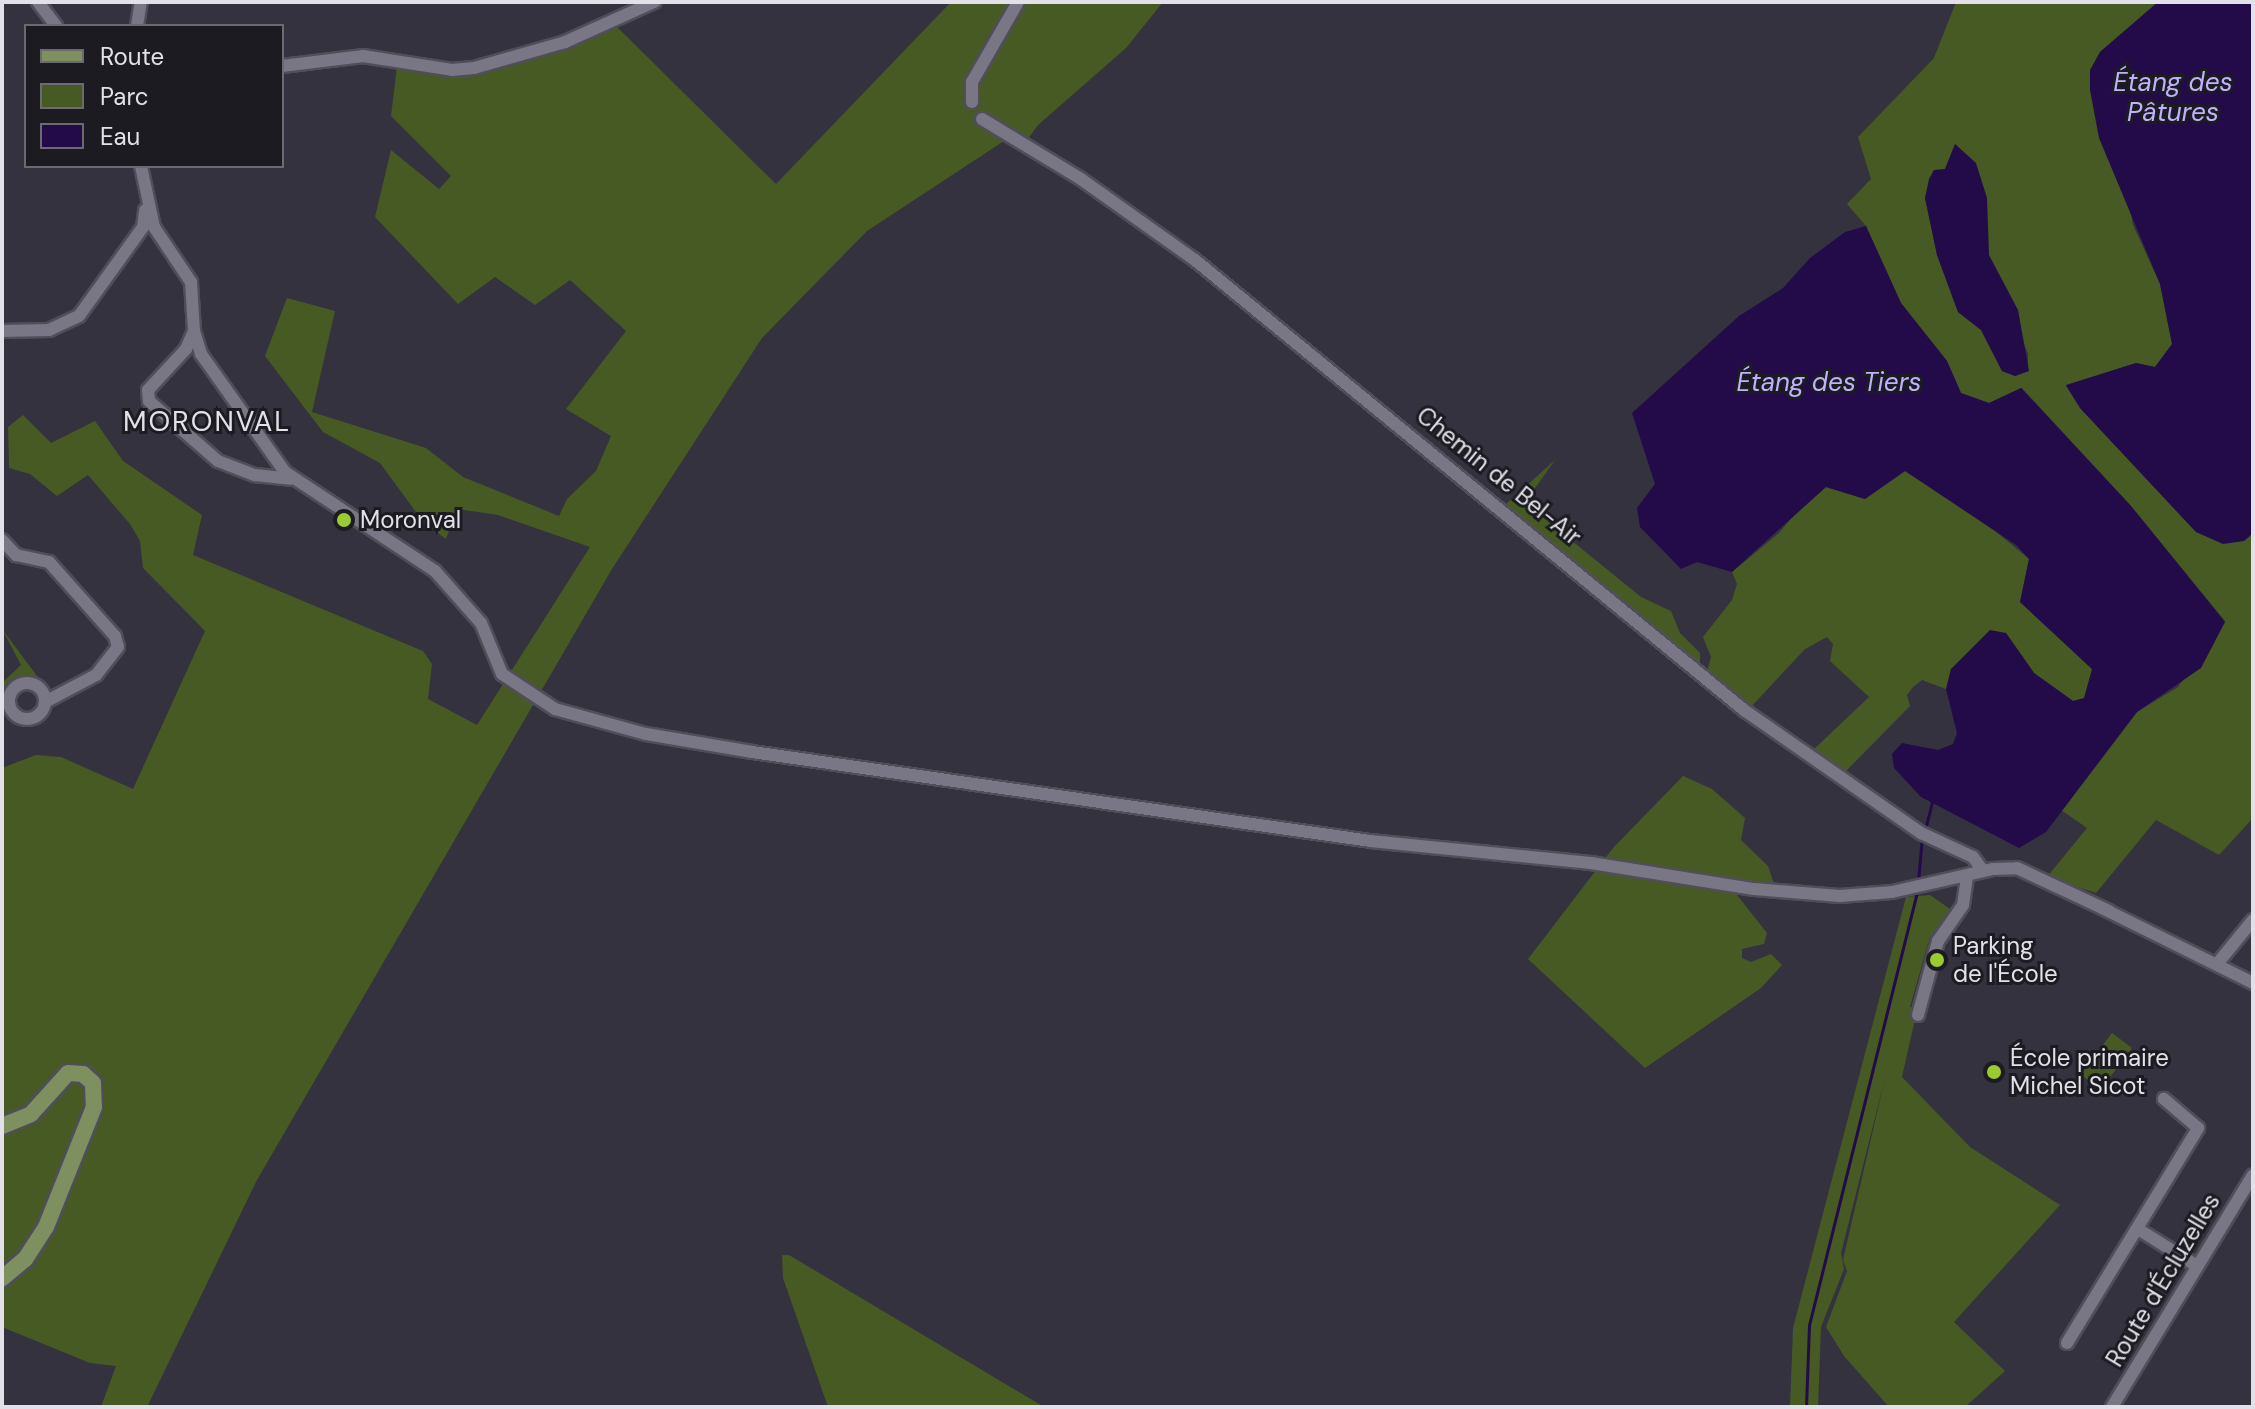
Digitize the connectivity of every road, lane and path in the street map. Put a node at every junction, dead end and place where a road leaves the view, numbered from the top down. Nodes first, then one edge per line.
1 (38, 2) edge
2 (141, 2) edge
3 (654, 2) edge
4 (1018, 2) edge
5 (54, 24) edge
6 (137, 24) edge
7 (284, 66) edge
8 (972, 102) dead end
9 (982, 119) dead end
10 (134, 168) edge
11 (141, 168) edge
12 (149, 230) junction
13 (2, 331) edge
14 (194, 331) junction
15 (291, 479) junction
16 (2, 540) edge
17 (45, 702) dead end
18 (1983, 871) junction
19 (1967, 876) junction
20 (2253, 920) edge
21 (2217, 964) junction
22 (2253, 983) edge
23 (1918, 1015) dead end
24 (2164, 1099) dead end
25 (2, 1126) edge
26 (2253, 1175) edge
27 (2138, 1229) junction
28 (2197, 1266) junction
29 (2, 1278) edge
30 (2067, 1343) dead end
31 (2112, 1407) edge

1 - 5 street
2 - 6 street
3 - 7 street
4 - 8 street
9 - 18 street, Chemin de Bel-Air
10 - 12 street
11 - 12 street
12 - 13 street
12 - 14 street
14 - 15 street
14 - 15 street
15 - 19 street
16 - 17 street
18 - 19 street
18 - 21 street
19 - 23 street
20 - 21 street
21 - 22 street
24 - 27 street
25 - 29 main road
26 - 28 street, Route d'Écluzelles
27 - 28 street
27 - 30 street
28 - 31 street, Route d'Écluzelles

